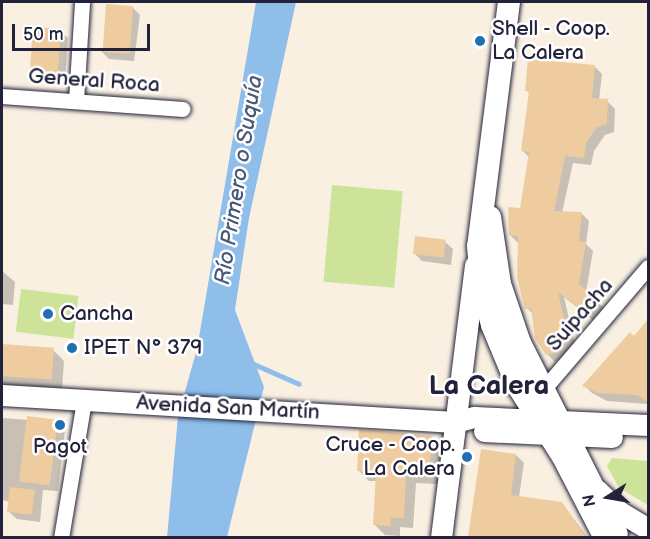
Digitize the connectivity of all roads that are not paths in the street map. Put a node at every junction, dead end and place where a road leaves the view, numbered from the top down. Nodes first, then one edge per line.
1 (82, 2) edge
2 (508, 2) edge
3 (2, 96) edge
4 (76, 101) junction
5 (183, 109) dead end
6 (486, 183) junction
7 (478, 246) junction
8 (648, 267) edge
9 (542, 391) junction
10 (2, 395) edge
11 (84, 401) junction
12 (455, 422) junction
13 (553, 427) junction
14 (645, 429) edge
15 (597, 489) junction
16 (648, 529) edge
17 (61, 537) edge
18 (441, 537) edge
19 (605, 537) edge
20 (617, 537) edge

1 - 4 street
2 - 6 main road
3 - 4 street, General Roca
4 - 5 street, General Roca
6 - 7 main road
6 - 9 main road
7 - 12 street
7 - 13 main road
8 - 9 street, Suipacha
9 - 13 main road
9 - 14 street
10 - 11 street, Avenida San Martín
11 - 12 street, Avenida San Martín
11 - 17 street
12 - 13 street, Avenida San Martín
12 - 18 street
13 - 14 street, Avenida San Martín
13 - 15 main road
13 - 19 main road
15 - 16 street
15 - 20 main road

